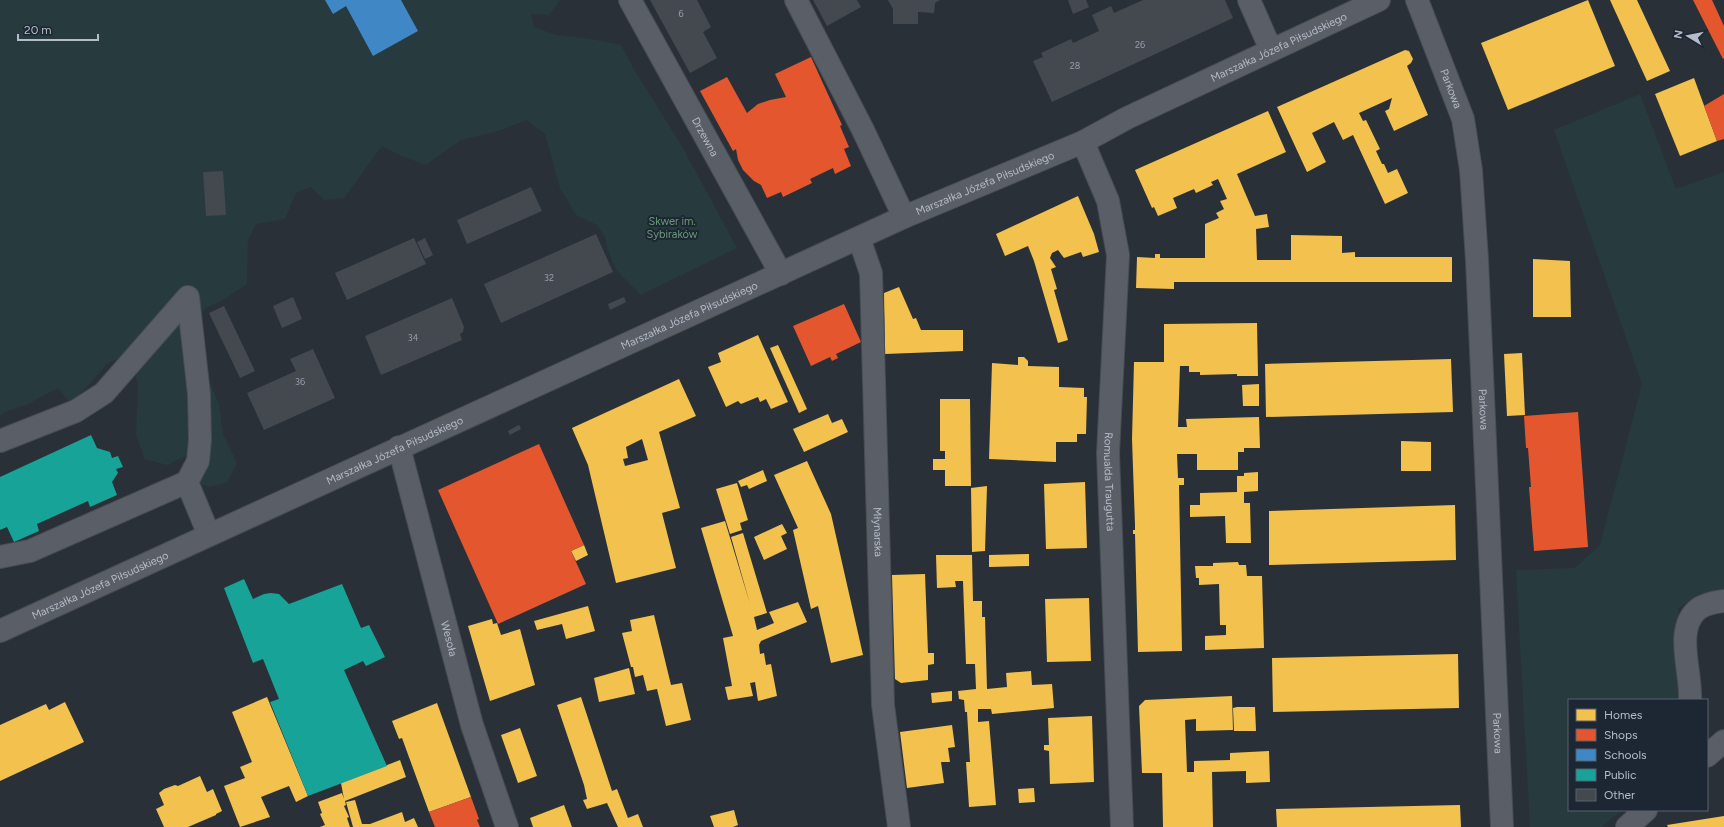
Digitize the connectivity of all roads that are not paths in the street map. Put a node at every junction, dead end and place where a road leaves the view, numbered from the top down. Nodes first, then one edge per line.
1 (630, 0) edge
2 (796, 0) edge
3 (1249, 0) edge
4 (1379, 0) edge
5 (1417, 0) edge
6 (1271, 50) junction
7 (1083, 142) junction
8 (904, 217) junction
9 (858, 238) junction
10 (781, 274) junction
11 (0, 441) edge
12 (399, 447) junction
13 (187, 482) junction
14 (209, 535) junction
15 (0, 557) edge
16 (1724, 601) edge
17 (0, 630) edge
18 (1690, 699) edge
19 (1724, 741) edge
20 (1708, 755) edge
21 (1645, 811) edge
22 (507, 827) edge
23 (899, 827) edge
24 (1122, 827) edge
25 (1502, 827) edge
26 (1627, 827) edge

1 - 10 street, Drzewna
2 - 8 street
3 - 6 street
4 - 6 street, Marszałka Józefa Piłsudskiego
5 - 25 street, Parkowa
6 - 7 street, Marszałka Józefa Piłsudskiego
7 - 8 street, Marszałka Józefa Piłsudskiego
7 - 24 street, Romualda Traugutta
8 - 9 street, Marszałka Józefa Piłsudskiego
9 - 10 street, Marszałka Józefa Piłsudskiego
9 - 23 street, Młynarska
10 - 12 street, Marszałka Józefa Piłsudskiego
11 - 13 street
12 - 14 street, Marszałka Józefa Piłsudskiego
12 - 22 street, Wesoła
13 - 14 street
13 - 15 street
14 - 17 street, Marszałka Józefa Piłsudskiego
16 - 18 street
19 - 20 street
21 - 26 street

